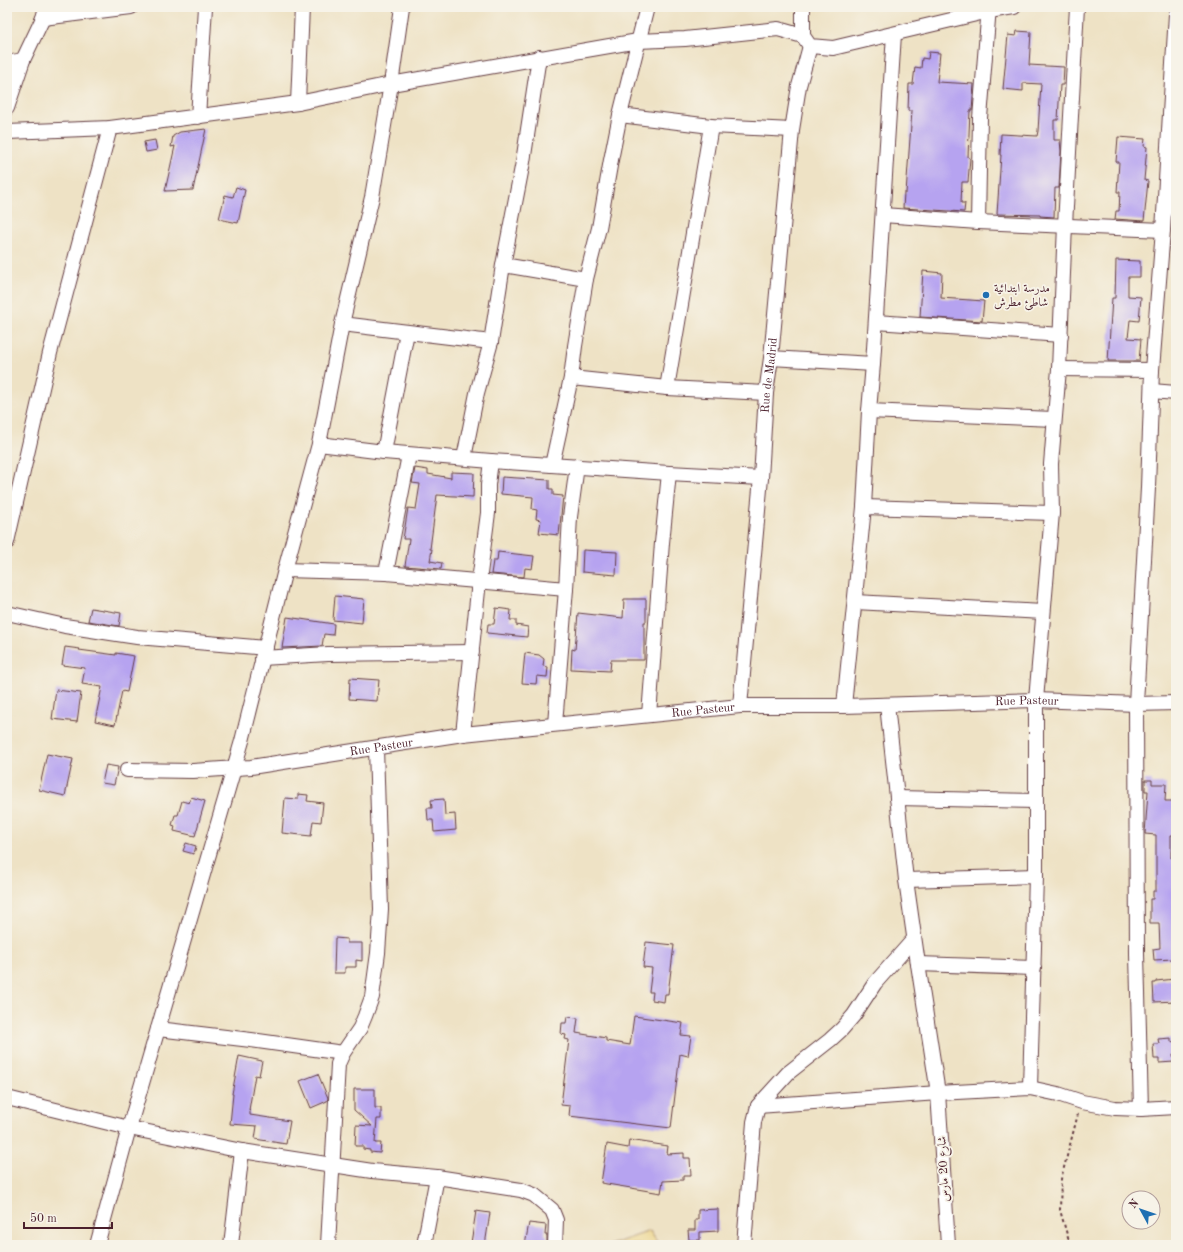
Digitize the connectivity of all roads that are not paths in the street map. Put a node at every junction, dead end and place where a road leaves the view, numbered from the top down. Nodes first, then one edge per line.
1 (131, 7) edge
2 (205, 7) edge
3 (302, 7) edge
4 (402, 7) edge
5 (647, 7) edge
6 (803, 7) edge
7 (1014, 7) edge
8 (1077, 7) edge
9 (989, 9) edge
10 (44, 12) edge
11 (1176, 14) edge
12 (894, 34) junction
13 (1175, 39) edge
14 (638, 41) junction
15 (806, 41) junction
16 (539, 57) junction
17 (23, 60) junction
18 (7, 63) edge
19 (391, 84) junction
20 (298, 103) junction
21 (7, 108) edge
22 (620, 115) junction
23 (198, 117) junction
24 (711, 126) junction
25 (110, 128) junction
26 (792, 130) junction
27 (7, 132) edge
28 (882, 215) junction
29 (978, 222) junction
30 (1065, 225) junction
31 (1163, 230) junction
32 (504, 266) junction
33 (586, 279) junction
34 (876, 322) junction
35 (342, 324) junction
36 (407, 332) junction
37 (1061, 335) junction
38 (491, 342) junction
39 (771, 358) junction
40 (873, 364) junction
41 (1059, 369) junction
42 (1152, 370) junction
43 (571, 378) junction
44 (667, 388) junction
45 (1152, 391) junction
46 (766, 393) junction
47 (1176, 393) edge
48 (869, 411) junction
49 (1054, 419) junction
50 (320, 444) junction
51 (384, 452) junction
52 (409, 454) junction
53 (464, 458) junction
54 (491, 461) junction
55 (552, 465) junction
56 (577, 466) junction
57 (669, 474) junction
58 (761, 478) junction
59 (864, 507) junction
60 (1052, 513) junction
61 (7, 542) edge
62 (285, 570) junction
63 (386, 573) junction
64 (478, 581) junction
65 (566, 590) junction
66 (855, 602) junction
67 (7, 612) edge
68 (1043, 612) junction
69 (472, 652) junction
70 (264, 653) junction
71 (1036, 700) junction
72 (1176, 703) edge
73 (887, 704) junction
74 (1136, 704) junction
75 (740, 706) junction
76 (844, 706) junction
77 (649, 715) junction
78 (555, 724) junction
79 (463, 734) junction
80 (376, 748) junction
81 (234, 769) junction
82 (127, 770) dead end
83 (897, 798) junction
84 (1035, 801) junction
85 (1036, 876) junction
86 (906, 880) junction
87 (914, 939) junction
88 (918, 964) junction
89 (1034, 968) junction
90 (158, 1029) junction
91 (343, 1053) junction
92 (1030, 1088) junction
93 (938, 1093) junction
94 (7, 1098) edge
95 (758, 1106) junction
96 (1176, 1107) edge
97 (1141, 1109) junction
98 (129, 1128) junction
99 (242, 1151) junction
100 (333, 1165) junction
101 (437, 1177) junction
102 (97, 1245) edge
103 (231, 1245) edge
104 (328, 1245) edge
105 (424, 1245) edge
106 (555, 1245) edge
107 (744, 1245) edge
108 (948, 1245) edge

1 - 10 street
2 - 23 street
3 - 20 street
4 - 19 street
5 - 14 street
6 - 15 street, Rue de Madrid
7 - 9 street
8 - 30 street
9 - 12 street
9 - 29 street
10 - 17 street
11 - 13 street
12 - 15 street
12 - 28 street
13 - 31 street
14 - 15 street
14 - 16 street
14 - 22 street
15 - 26 street, Rue de Madrid
16 - 19 street
16 - 32 street
17 - 18 street
17 - 21 street
19 - 20 street
19 - 35 street
20 - 23 street
22 - 24 street
22 - 33 street
23 - 25 street
24 - 26 street
24 - 44 street
25 - 27 street
25 - 61 street
26 - 39 street, Rue de Madrid
28 - 29 street
28 - 34 street
29 - 30 street
30 - 31 street
30 - 37 street
31 - 42 street
32 - 33 street
32 - 38 street
33 - 43 street
34 - 37 street
34 - 40 street
35 - 36 street
35 - 50 street
36 - 38 street
36 - 51 street
37 - 41 street
38 - 53 street
39 - 40 street
39 - 46 street, Rue de Madrid
40 - 48 street
41 - 42 street
41 - 49 street
42 - 45 street
43 - 44 street
43 - 55 street
44 - 46 street
45 - 47 street
45 - 74 street
46 - 58 street, Rue de Madrid
48 - 49 street
48 - 59 street
49 - 60 street
50 - 51 street
50 - 62 street
51 - 52 street
52 - 53 street
52 - 63 street
53 - 54 street
54 - 55 street
54 - 64 street
55 - 56 street
56 - 57 street
56 - 65 street
57 - 58 street
57 - 77 street
58 - 75 street, Rue de Madrid
59 - 60 street
59 - 66 street
60 - 68 street
62 - 63 street
62 - 70 street
63 - 64 street
64 - 65 street
64 - 69 street
65 - 78 street
66 - 68 street
66 - 76 street
67 - 70 street
68 - 71 street
69 - 70 street
69 - 79 street
70 - 81 street
71 - 73 street, Rue Pasteur
71 - 74 street, Rue Pasteur
71 - 84 street
72 - 74 street, Rue Pasteur
73 - 76 street, Rue Pasteur
73 - 83 street, شارع 20 مارس
74 - 97 street
75 - 76 street, Rue Pasteur
75 - 77 street, Rue Pasteur
77 - 78 street, Rue Pasteur
78 - 79 street, Rue Pasteur
79 - 80 street, Rue Pasteur
80 - 81 street, Rue Pasteur
80 - 91 street
81 - 82 street, Rue Pasteur
81 - 90 street
83 - 84 street
83 - 86 street, شارع 20 مارس
84 - 85 street
85 - 86 street
85 - 89 street
86 - 87 street, شارع 20 مارس
87 - 88 street, شارع 20 مارس
87 - 95 street
88 - 89 street
88 - 93 street, شارع 20 مارس
89 - 92 street
90 - 91 street
90 - 98 street
91 - 100 street
92 - 93 street
92 - 97 street
93 - 95 street
93 - 108 street, شارع 20 مارس
94 - 98 street
95 - 107 street
96 - 97 street
98 - 99 street
98 - 102 street
99 - 100 street
99 - 103 street
100 - 101 street
100 - 104 street
101 - 105 street
101 - 106 street

